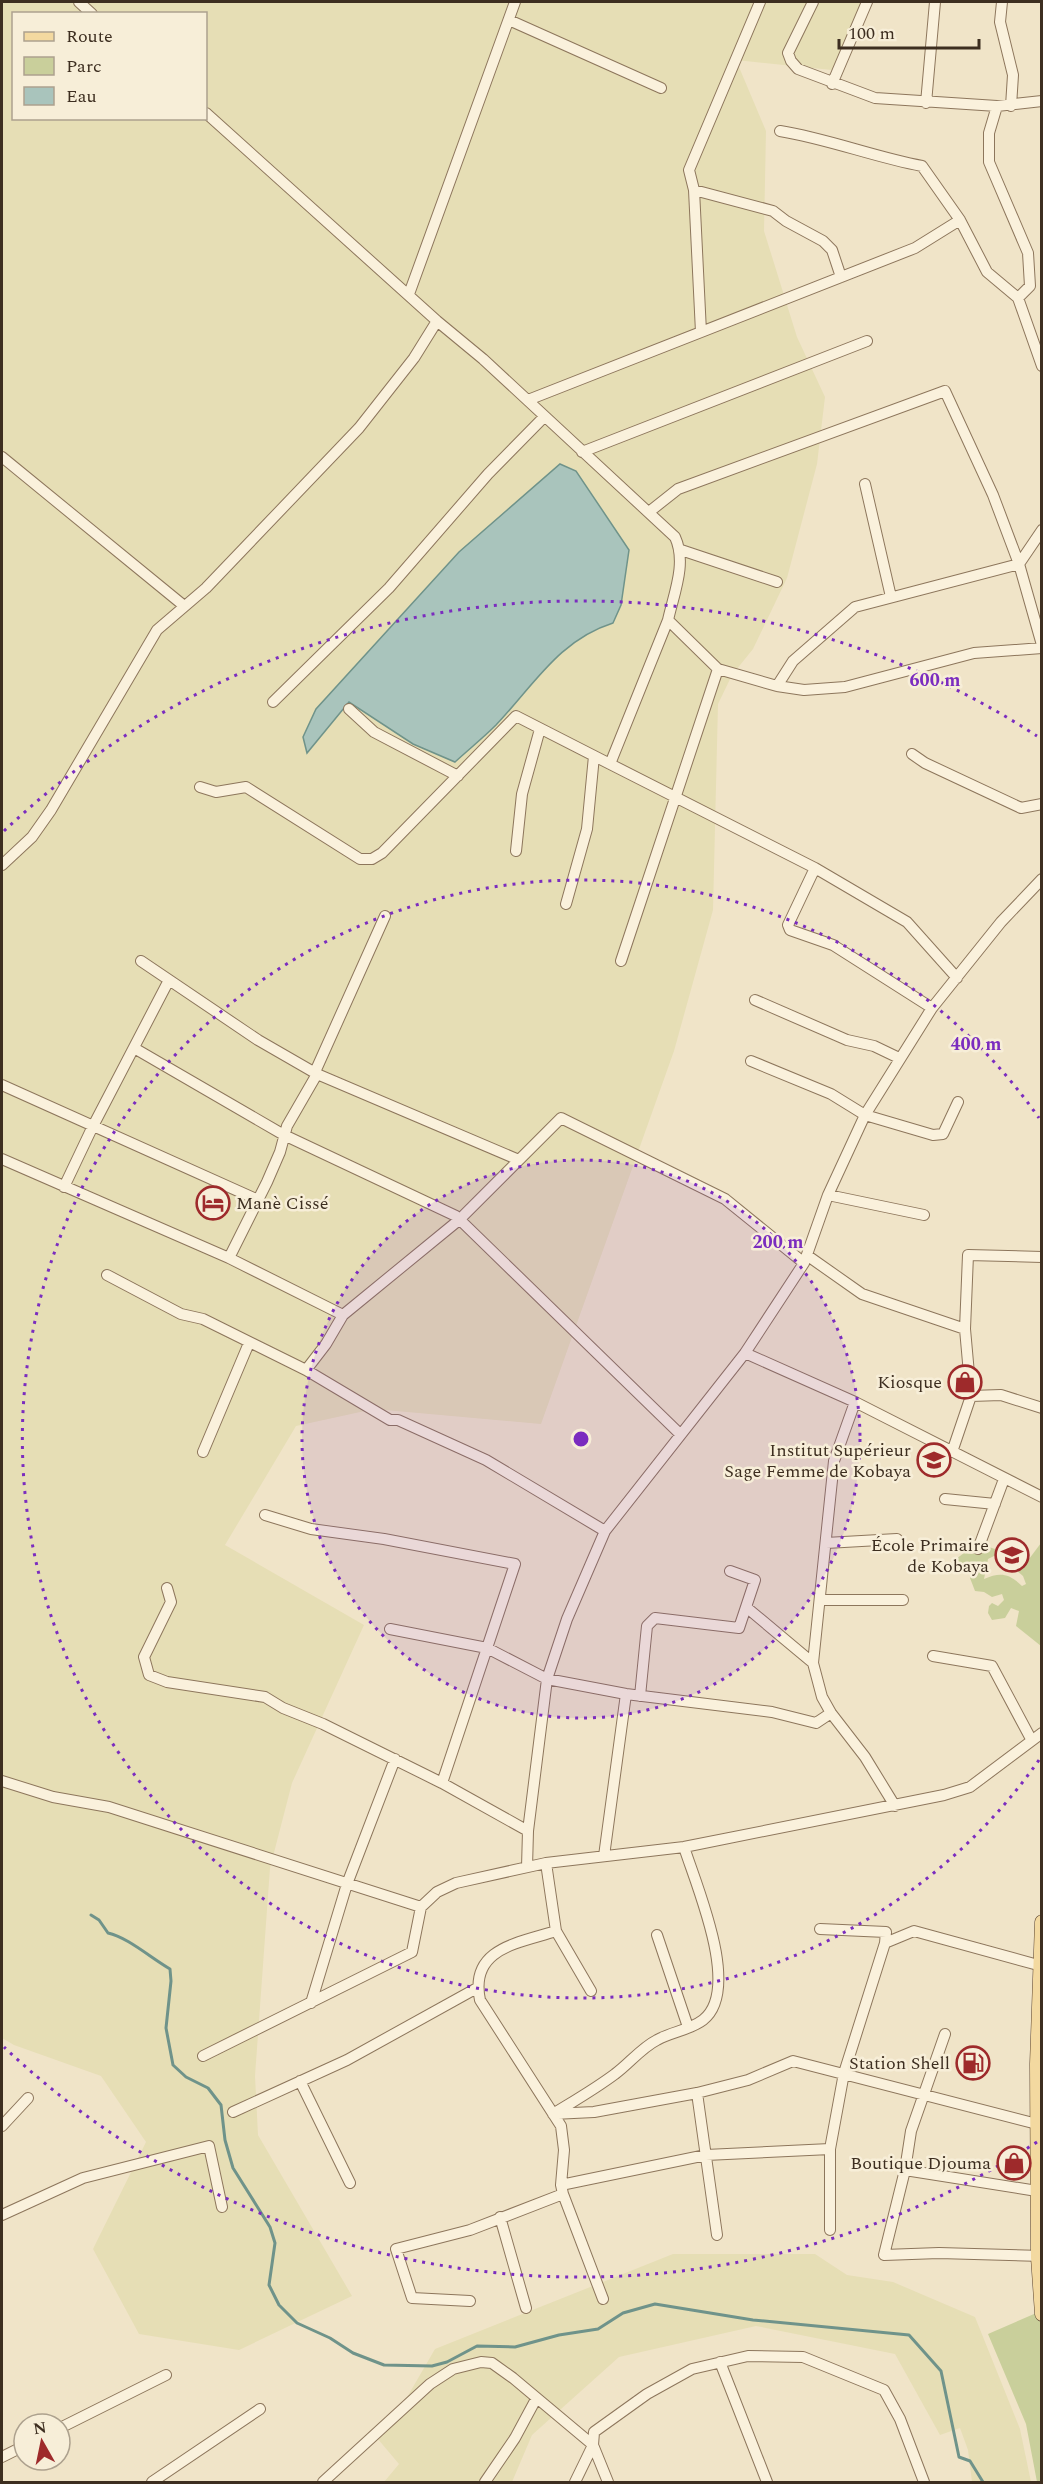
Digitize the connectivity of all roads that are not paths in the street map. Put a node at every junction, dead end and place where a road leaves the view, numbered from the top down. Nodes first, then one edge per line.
1 (515, 2) edge
2 (760, 2) edge
3 (813, 2) edge
4 (867, 2) edge
5 (934, 2) edge
6 (1002, 2) edge
7 (509, 20) junction
8 (832, 84) junction
9 (661, 88) dead end
10 (1041, 101) edge
11 (926, 104) junction
12 (997, 106) junction
13 (1011, 106) junction
14 (207, 114) edge
15 (780, 130) dead end
16 (694, 190) junction
17 (960, 220) junction
18 (841, 277) junction
19 (409, 294) junction
20 (1018, 298) junction
21 (437, 321) junction
22 (701, 332) junction
23 (867, 341) dead end
24 (1041, 366) edge
25 (528, 400) junction
26 (544, 417) junction
27 (582, 452) junction
28 (2, 457) edge
29 (865, 484) dead end
30 (649, 512) junction
31 (1041, 530) edge
32 (681, 550) junction
33 (1019, 564) junction
34 (777, 582) dead end
35 (891, 597) junction
36 (183, 605) junction
37 (668, 620) junction
38 (1041, 647) edge
39 (718, 669) junction
40 (777, 686) junction
41 (273, 702) dead end
42 (349, 709) dead end
43 (540, 729) junction
44 (912, 754) dead end
45 (594, 756) junction
46 (610, 764) junction
47 (458, 776) junction
48 (200, 787) dead end
49 (674, 798) junction
50 (1041, 804) edge
51 (516, 851) dead end
52 (2, 865) edge
53 (815, 868) junction
54 (1041, 879) edge
55 (566, 904) dead end
56 (385, 916) dead end
57 (621, 961) dead end
58 (141, 962) dead end
59 (957, 978) junction
60 (169, 980) junction
61 (755, 1000) dead end
62 (932, 1008) junction
63 (134, 1048) junction
64 (899, 1058) junction
65 (751, 1061) dead end
66 (316, 1073) junction
67 (2, 1085) edge
68 (958, 1102) dead end
69 (866, 1115) junction
70 (92, 1128) junction
71 (284, 1135) junction
72 (2, 1159) edge
73 (519, 1161) junction
74 (64, 1187) junction
75 (828, 1195) junction
76 (258, 1200) junction
77 (924, 1215) dead end
78 (459, 1220) junction
79 (1041, 1257) edge
80 (230, 1258) junction
81 (806, 1260) junction
82 (107, 1275) dead end
83 (343, 1315) junction
84 (965, 1329) junction
85 (249, 1342) junction
86 (744, 1353) junction
87 (306, 1370) junction
88 (971, 1396) junction
89 (855, 1402) junction
90 (1041, 1408) edge
91 (680, 1434) junction
92 (203, 1452) dead end
93 (952, 1452) junction
94 (1004, 1479) junction
95 (1041, 1497) edge
96 (945, 1499) dead end
97 (995, 1504) junction
98 (265, 1515) dead end
99 (605, 1531) junction
100 (897, 1539) dead end
101 (826, 1543) junction
102 (978, 1549) dead end
103 (730, 1571) dead end
104 (167, 1588) dead end
105 (820, 1600) junction
106 (903, 1600) dead end
107 (746, 1607) junction
108 (390, 1629) dead end
109 (487, 1648) junction
110 (933, 1656) dead end
111 (813, 1663) junction
112 (547, 1680) junction
113 (626, 1694) junction
114 (640, 1696) junction
115 (831, 1713) junction
116 (1041, 1733) edge
117 (1031, 1739) junction
118 (395, 1760) junction
119 (2, 1780) edge
120 (442, 1783) junction
121 (895, 1806) junction
122 (528, 1831) junction
123 (684, 1847) junction
124 (604, 1856) junction
125 (546, 1863) junction
126 (527, 1867) junction
127 (347, 1884) junction
128 (422, 1907) junction
129 (1041, 1922) edge
130 (820, 1929) dead end
131 (556, 1930) junction
132 (657, 1935) dead end
133 (885, 1943) junction
134 (1038, 1965) junction
135 (477, 1988) junction
136 (591, 1991) dead end
137 (311, 2003) junction
138 (688, 2027) junction
139 (945, 2034) dead end
140 (203, 2056) dead end
141 (1039, 2064) edge
142 (844, 2073) junction
143 (300, 2081) junction
144 (697, 2093) junction
145 (923, 2093) junction
146 (28, 2098) dead end
147 (233, 2112) dead end
148 (553, 2114) junction
149 (1037, 2124) junction
150 (2, 2126) edge
151 (830, 2149) junction
152 (706, 2155) junction
153 (1039, 2169) edge
154 (905, 2170) junction
155 (350, 2183) dead end
156 (562, 2189) junction
157 (1037, 2191) junction
158 (222, 2207) dead end
159 (2, 2215) edge
160 (500, 2217) junction
161 (830, 2230) dead end
162 (717, 2235) dead end
163 (1040, 2256) edge
164 (1040, 2294) edge
165 (603, 2299) dead end
166 (470, 2301) dead end
167 (526, 2308) dead end
168 (1041, 2314) edge
169 (720, 2362) junction
170 (165, 2375) dead end
171 (536, 2399) junction
172 (260, 2409) dead end
173 (72, 2422) edge
174 (593, 2445) junction
175 (152, 2482) edge
176 (323, 2482) edge
177 (485, 2482) edge
178 (575, 2482) edge
179 (608, 2482) edge
180 (766, 2482) edge
181 (924, 2482) edge

1 - 7 street
2 - 16 street
3 - 8 street
4 - 8 street
5 - 11 street
6 - 13 street
7 - 9 street
7 - 19 street
8 - 11 street
10 - 13 street
11 - 12 street
12 - 13 street
12 - 20 street
14 - 19 street
15 - 17 street
16 - 18 street
16 - 22 street
17 - 18 street
17 - 20 street
18 - 22 street
19 - 21 street
20 - 24 street
21 - 25 street
21 - 36 street
22 - 25 street
23 - 27 street
25 - 26 street
26 - 27 street
26 - 41 street
27 - 30 street
28 - 36 street
29 - 35 street
30 - 32 street
30 - 33 street
31 - 33 street
32 - 34 street
32 - 37 street
33 - 35 street
33 - 38 street
35 - 40 street
36 - 52 street
37 - 39 street
37 - 46 street
38 - 40 street
39 - 40 street
39 - 49 street
42 - 47 street
43 - 45 street
43 - 47 street
43 - 51 street
44 - 50 street
45 - 46 street
45 - 55 street
46 - 49 street
47 - 48 street
49 - 53 street
49 - 57 street
53 - 59 street
53 - 62 street
54 - 59 street
56 - 66 street
58 - 60 street
59 - 62 street
60 - 63 street
60 - 66 street
61 - 64 street
62 - 64 street
63 - 70 street
63 - 71 street
64 - 69 street
65 - 69 street
66 - 71 street
66 - 73 street
67 - 70 street
68 - 69 street
69 - 75 street
70 - 74 street
70 - 76 street
71 - 76 street
71 - 78 street
72 - 74 street
73 - 78 street
73 - 81 street
74 - 80 street
75 - 77 street
75 - 81 street
76 - 80 street
78 - 83 street
78 - 91 street
79 - 84 street
80 - 83 street
81 - 84 street
81 - 86 street
82 - 85 street
83 - 87 street
84 - 88 street
85 - 87 street
85 - 92 street
86 - 89 street
86 - 91 street
87 - 99 street
88 - 90 street
88 - 93 street
89 - 93 street
89 - 101 street
91 - 99 street
93 - 94 street
94 - 95 street
94 - 97 street
96 - 97 street
97 - 102 street
98 - 109 street
99 - 112 street
100 - 101 street
101 - 105 street
103 - 107 street
104 - 118 street
105 - 106 street
105 - 111 street
107 - 111 street
107 - 114 street
108 - 109 street
109 - 112 street
109 - 120 street
110 - 117 street
111 - 115 street
112 - 113 street
112 - 122 street
113 - 114 street
113 - 124 street
114 - 115 street
115 - 121 street
116 - 117 street
117 - 121 street
118 - 120 street
118 - 127 street
119 - 127 street
120 - 122 street
121 - 123 street
122 - 126 street
123 - 124 street
123 - 138 street
124 - 125 street
125 - 126 street
125 - 131 street
126 - 128 street
127 - 128 street
127 - 137 street
128 - 137 street
129 - 134 main road
130 - 133 street
131 - 135 street
131 - 136 street
132 - 138 street
133 - 134 street
133 - 142 street
134 - 141 main road
135 - 143 street
135 - 148 street
137 - 140 street
138 - 148 street
139 - 145 street
141 - 149 main road
142 - 144 street
142 - 145 street
142 - 151 street
143 - 147 street
143 - 155 street
144 - 148 street
144 - 152 street
145 - 149 street
145 - 154 street
146 - 150 street
148 - 156 street
149 - 153 main road
151 - 152 street
151 - 161 street
152 - 156 street
152 - 162 street
153 - 157 main road
154 - 157 street
154 - 163 street
156 - 160 street
156 - 165 street
157 - 163 main road
158 - 159 street
160 - 166 street
160 - 167 street
163 - 164 main road
164 - 168 main road
169 - 174 street
169 - 180 street
169 - 181 street
170 - 173 street
171 - 174 street
171 - 176 street
171 - 177 street
172 - 175 street
174 - 178 street
174 - 179 street

